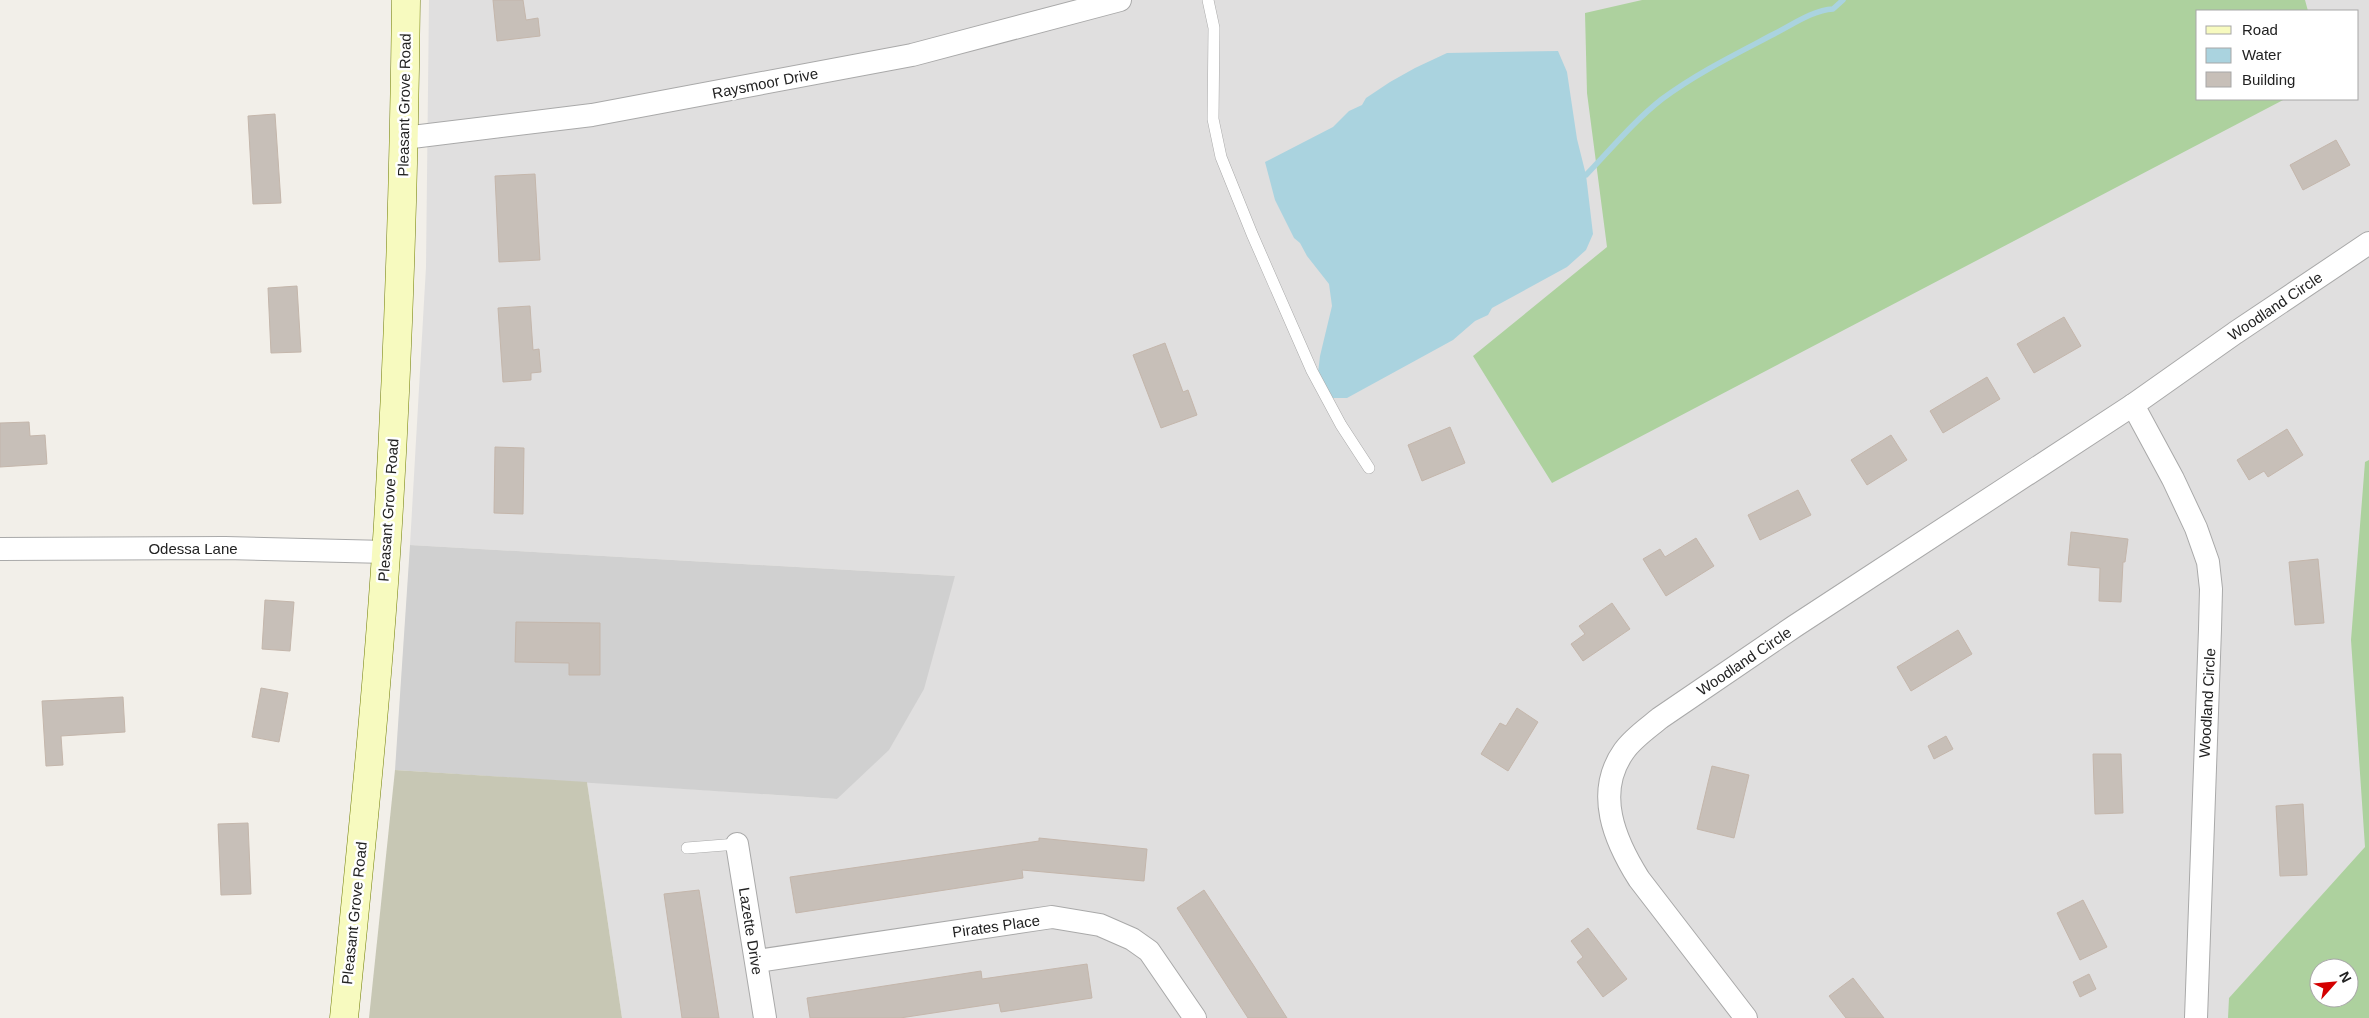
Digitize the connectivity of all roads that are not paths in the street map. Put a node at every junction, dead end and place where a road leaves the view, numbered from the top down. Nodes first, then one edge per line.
1 (406, 0) edge
2 (1120, 0) edge
3 (1208, 0) edge
4 (404, 138) junction
5 (2369, 243) edge
6 (2132, 405) junction
7 (1369, 468) dead end
8 (0, 549) edge
9 (386, 552) junction
10 (737, 844) joint
11 (687, 848) dead end
12 (757, 961) junction
13 (344, 1018) edge
14 (765, 1018) edge
15 (1195, 1018) edge
16 (1746, 1018) edge
17 (2196, 1018) edge

1 - 4 street, Pleasant Grove Road
2 - 4 street, Raysmoor Drive
3 - 7 lane
4 - 9 street, Pleasant Grove Road
5 - 6 street, Woodland Circle
6 - 16 street, Woodland Circle
6 - 17 street, Woodland Circle
8 - 9 street, Odessa Lane
9 - 13 street, Pleasant Grove Road
10 - 11 lane
10 - 12 street, Lazette Drive
12 - 14 street, Lazette Drive
12 - 15 street, Pirates Place

